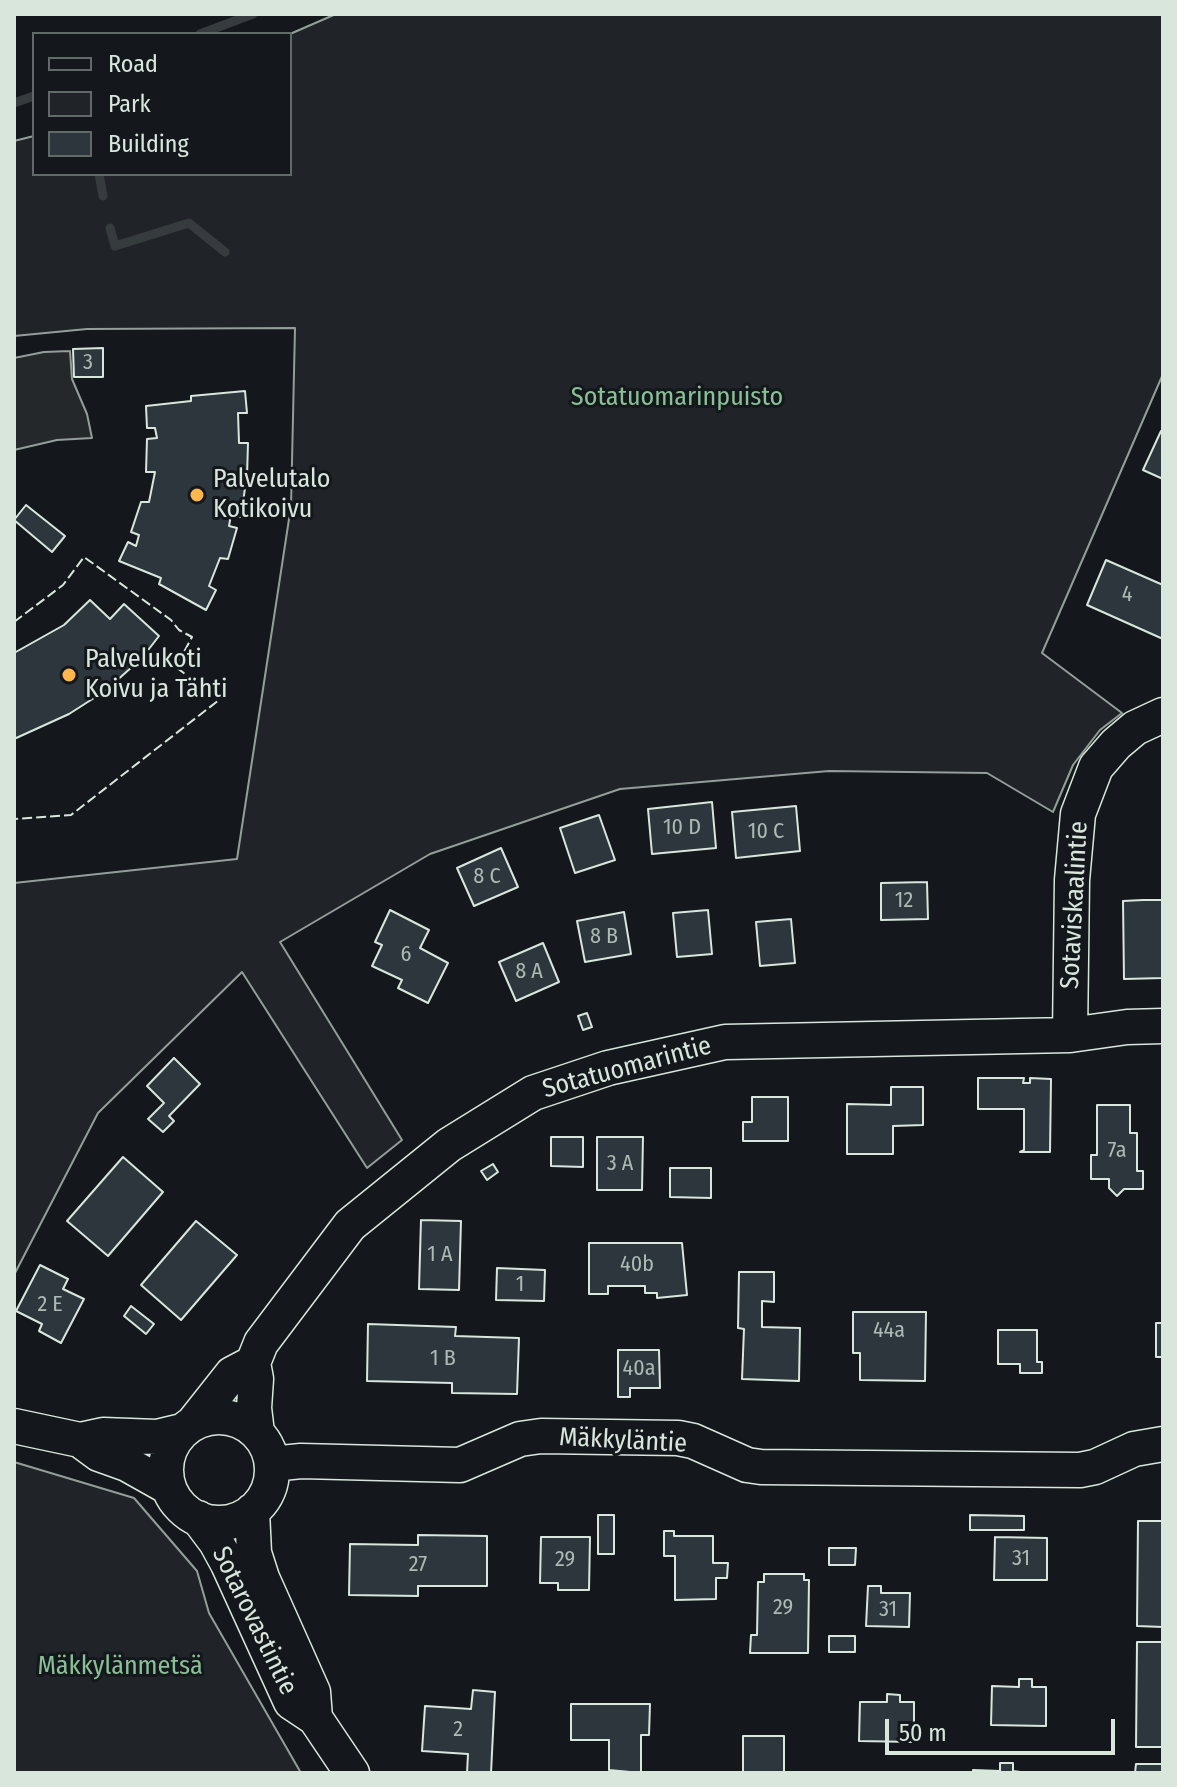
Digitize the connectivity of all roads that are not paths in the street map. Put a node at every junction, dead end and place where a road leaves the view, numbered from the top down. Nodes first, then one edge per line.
1 (1163, 715) edge
2 (1163, 1026) edge
3 (1070, 1035) junction
4 (253, 1363) junction
5 (14, 1426) edge
6 (188, 1427) junction
7 (257, 1433) junction
8 (80, 1440) junction
9 (1163, 1444) edge
10 (272, 1464) junction
11 (168, 1487) junction
12 (252, 1511) junction
13 (198, 1518) junction
14 (315, 1718) junction
15 (352, 1773) edge

1 - 3 street, Sotaviskaalintie
2 - 3 street, Sotatuomarintie
3 - 4 street, Sotatuomarintie
4 - 6 street, Sotatuomarintie
4 - 7 street
5 - 8 street
6 - 7 street
6 - 8 street
6 - 11 street
7 - 10 street
8 - 11 street
9 - 10 street, Mäkkyläntie
10 - 12 street
11 - 13 street
12 - 13 street
12 - 14 street, Sotarovastintie
13 - 14 street, Sotarovastintie
14 - 15 street, Sotarovastintie

